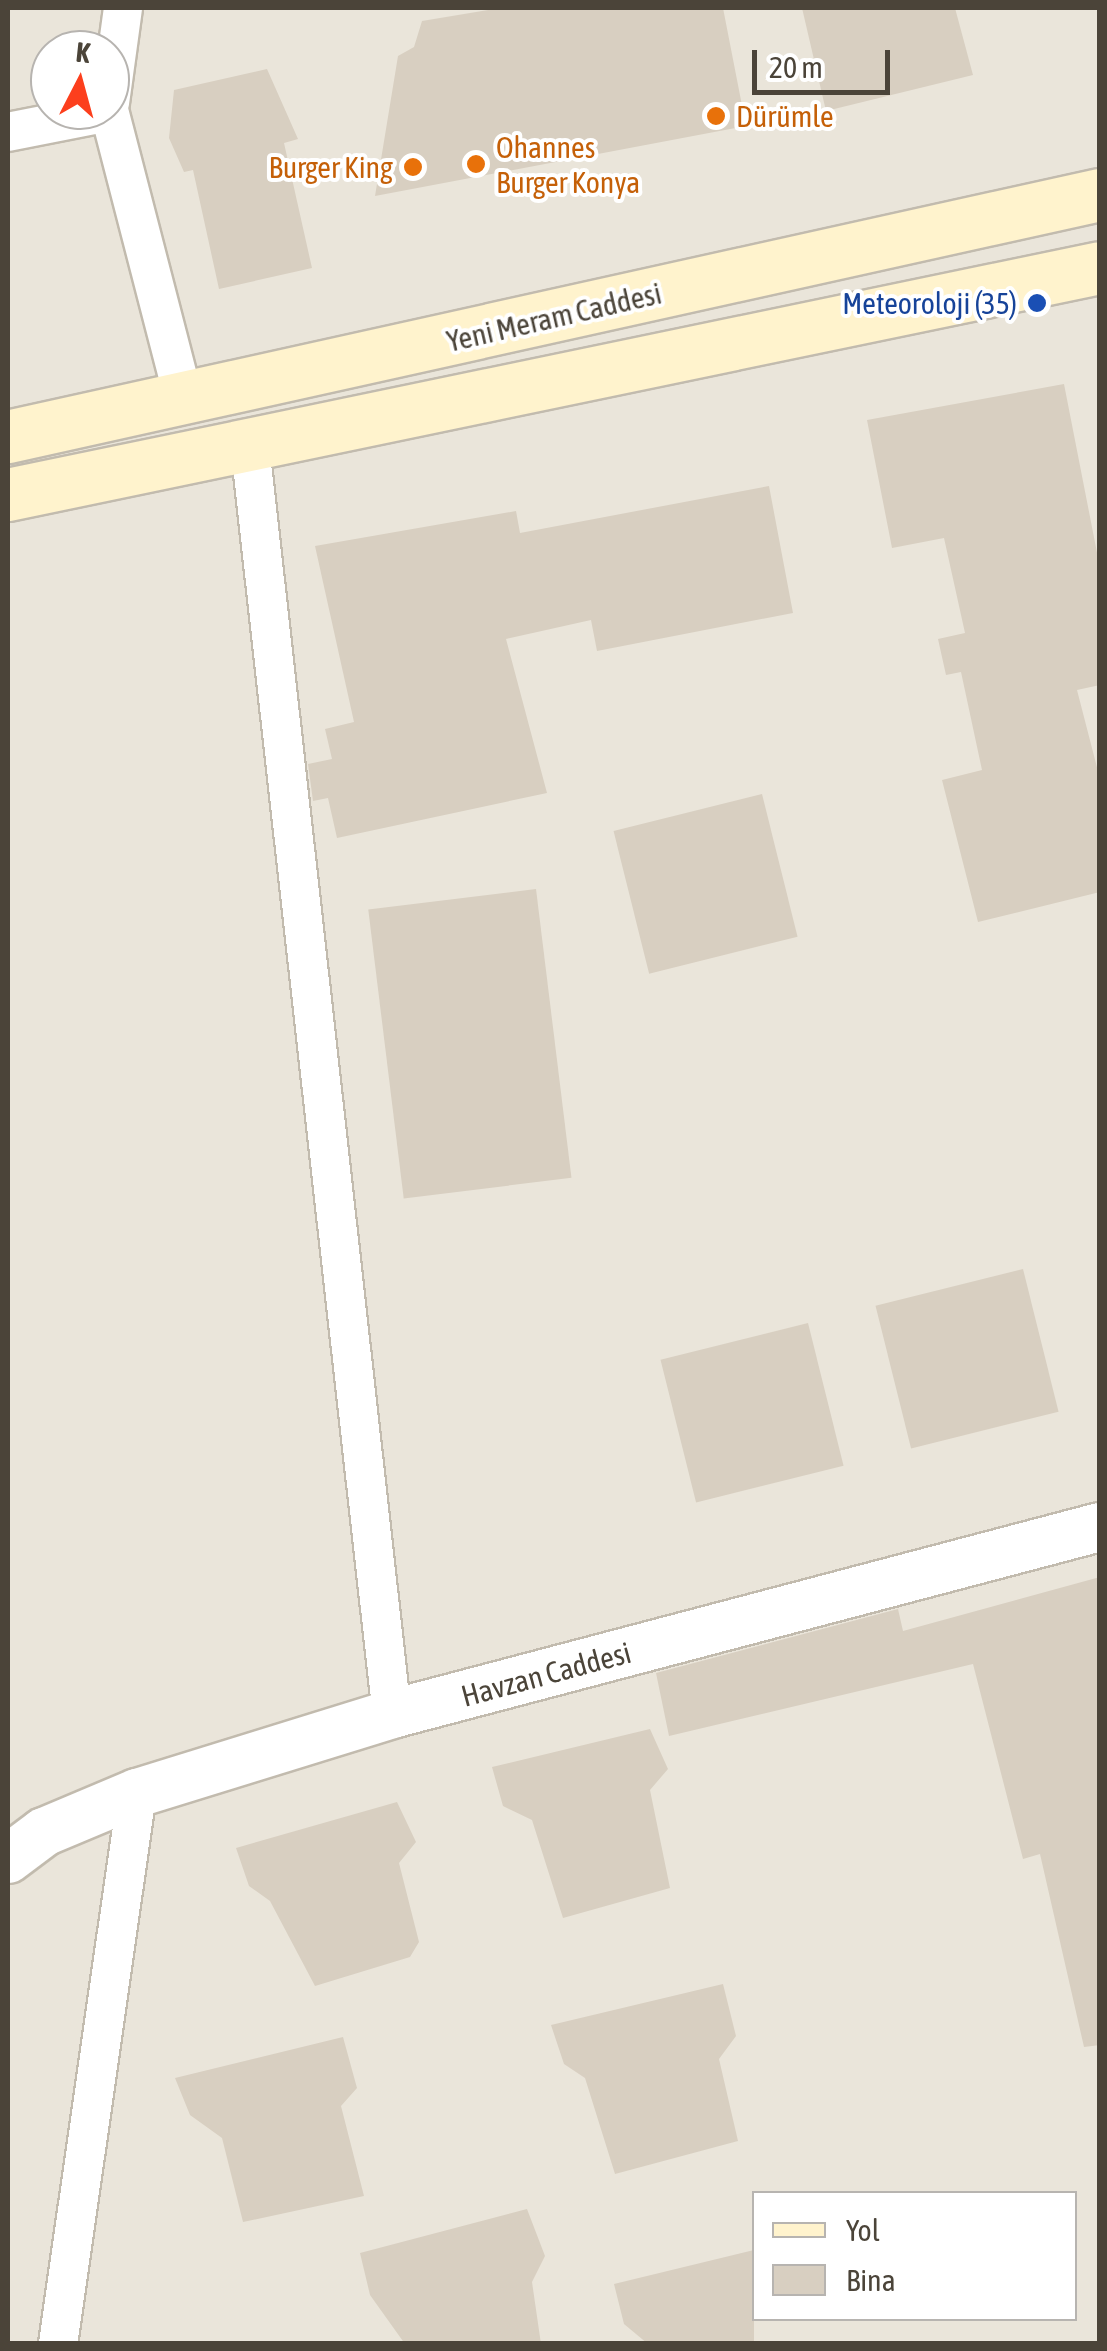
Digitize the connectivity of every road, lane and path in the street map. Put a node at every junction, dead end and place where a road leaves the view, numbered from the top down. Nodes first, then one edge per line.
1 (115, 130) edge
2 (1100, 195) edge
3 (1100, 268) edge
4 (184, 400) junction
5 (8, 437) edge
6 (250, 446) junction
7 (8, 495) edge
8 (1100, 1526) edge
9 (392, 1714) junction
10 (136, 1794) junction
11 (8, 1859) edge
12 (58, 2344) edge

1 - 4 street
2 - 4 main road, Yeni Meram Caddesi
3 - 6 main road, Yeni Meram Caddesi
4 - 5 main road, Yeni Meram Caddesi
6 - 7 main road, Yeni Meram Caddesi
6 - 9 street
8 - 9 street, Havzan Caddesi
9 - 10 street, Havzan Caddesi
10 - 11 street, Havzan Caddesi
10 - 12 street

